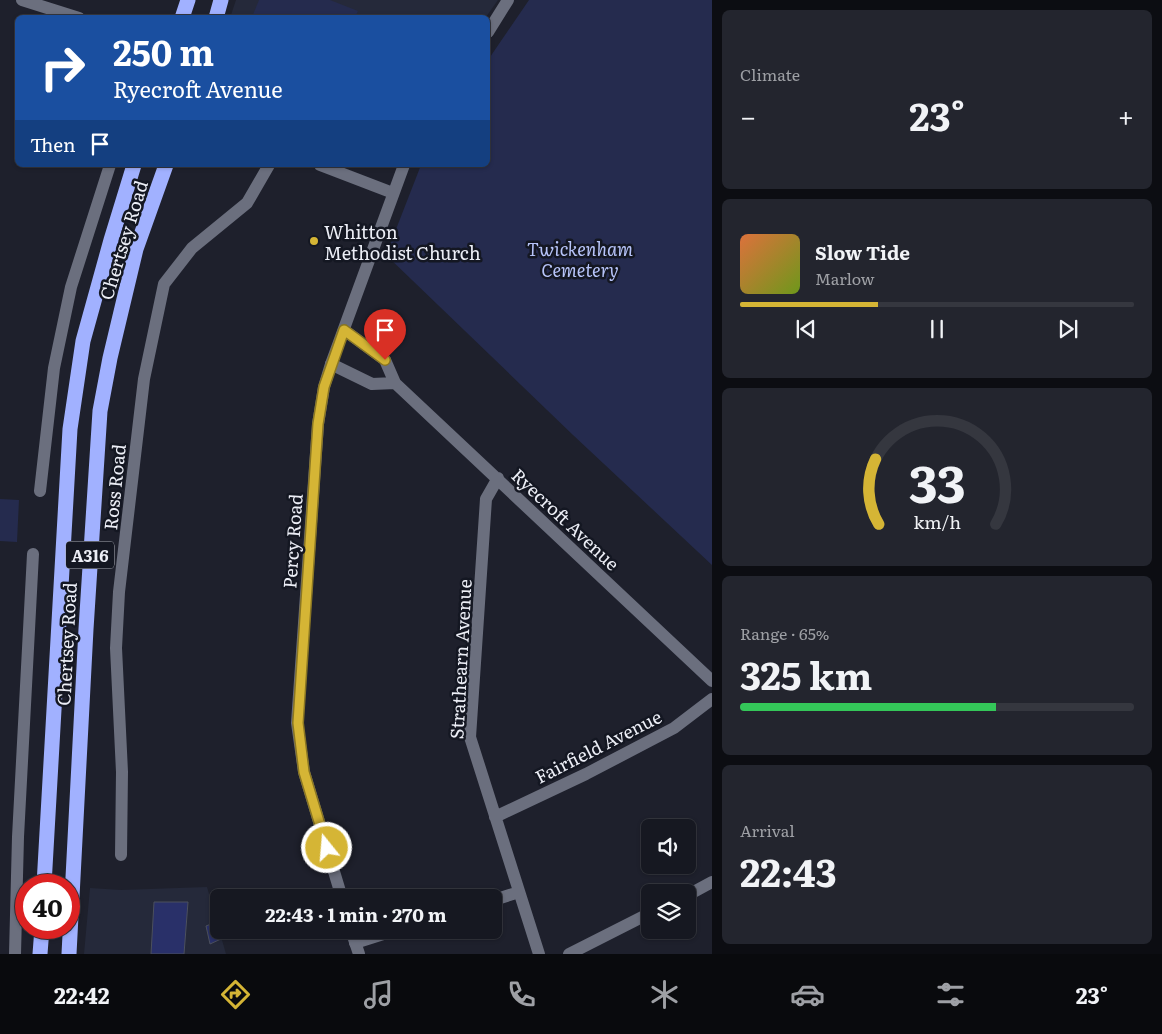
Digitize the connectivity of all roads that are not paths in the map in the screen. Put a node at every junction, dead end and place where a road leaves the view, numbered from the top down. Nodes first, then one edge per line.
1 (22, 0) edge
2 (188, 0) edge
3 (221, 0) edge
4 (508, 0) edge
5 (70, 15) edge
6 (183, 15) edge
7 (217, 15) edge
8 (490, 29) edge
9 (109, 167) edge
10 (133, 167) edge
11 (165, 167) edge
12 (269, 167) edge
13 (325, 167) edge
14 (403, 167) edge
15 (393, 193) junction
16 (344, 330) junction
17 (331, 364) junction
18 (396, 383) junction
19 (498, 478) junction
20 (40, 491) dead end
21 (33, 554) dead end
22 (712, 681) edge
23 (712, 699) edge
24 (495, 817) junction
25 (121, 855) dead end
26 (45, 874) edge
27 (712, 882) edge
28 (339, 889) edge
29 (696, 890) edge
30 (519, 892) junction
31 (502, 897) edge
32 (641, 918) edge
33 (41, 939) edge
34 (376, 939) edge
35 (357, 948) edge
36 (15, 954) edge
37 (40, 954) edge
38 (69, 954) edge
39 (538, 954) edge
40 (569, 954) edge

1 - 5 street
2 - 6 highway
3 - 7 highway
4 - 8 street
9 - 20 street, Chertsey Road
10 - 26 highway, Chertsey Road / A316
11 - 38 highway, Chertsey Road / A316
12 - 25 street, Ross Road
13 - 15 street
14 - 15 street, Percy Road
15 - 16 street, Percy Road
16 - 17 street, Percy Road
16 - 18 street, Ryecroft Avenue
17 - 18 street
17 - 28 street, Percy Road
18 - 19 street, Ryecroft Avenue
19 - 22 street, Ryecroft Avenue
19 - 24 street, Strathearn Avenue
21 - 36 street, Chertsey Road
23 - 24 street, Fairfield Avenue
24 - 30 street, Strathearn Avenue
27 - 29 street
30 - 31 street
30 - 39 street, Strathearn Avenue
32 - 40 street
33 - 37 highway
34 - 35 street

